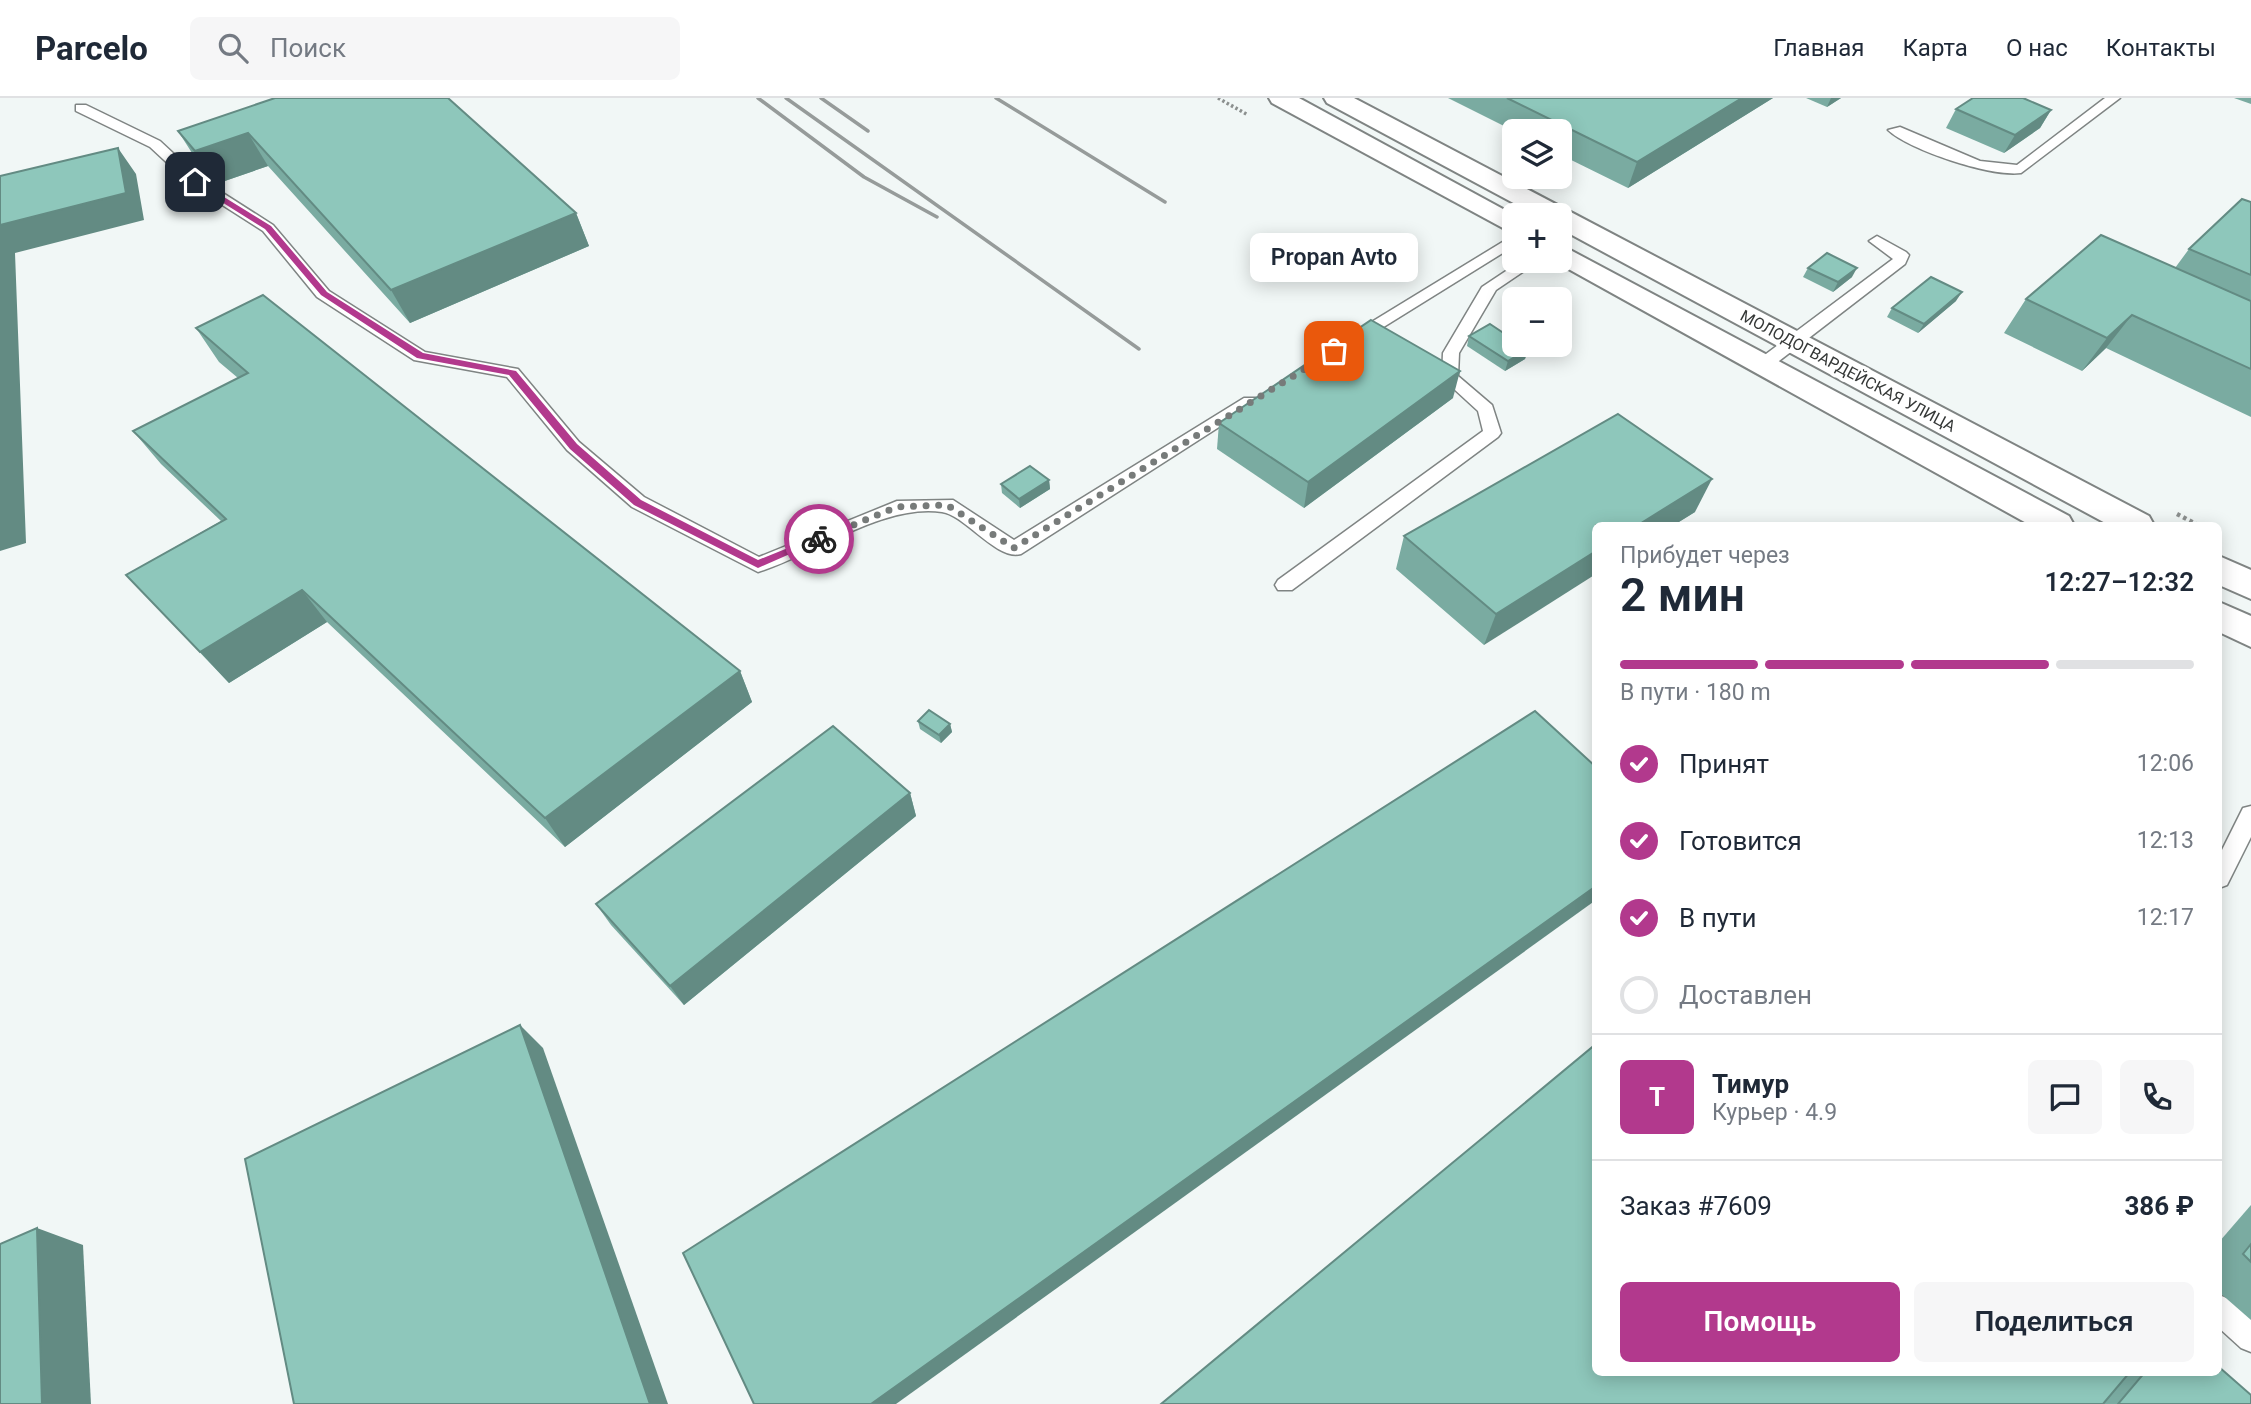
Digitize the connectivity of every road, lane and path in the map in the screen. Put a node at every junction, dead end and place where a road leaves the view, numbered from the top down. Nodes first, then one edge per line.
1 (1281, 98) edge
2 (1336, 98) edge
3 (2113, 98) edge
4 (81, 108) dead end
5 (1895, 130) dead end
6 (1534, 203) edge
7 (1502, 219) edge
8 (1572, 223) edge
9 (1877, 241) dead end
10 (1502, 246) edge
11 (1572, 259) edge
12 (1513, 273) edge
13 (1793, 341) junction
14 (1341, 346) edge
15 (1764, 364) junction
16 (1260, 397) edge
17 (2052, 522) edge
18 (2131, 522) edge
19 (2222, 571) edge
20 (1285, 585) dead end
21 (2251, 586) edge
22 (2222, 617) edge
23 (2251, 633) edge
24 (2251, 815) edge
25 (2222, 872) edge
26 (2222, 1312) edge
27 (2251, 1338) edge

1 - 7 main road
2 - 6 main road, МОЛОДОГВАРДЕЙСКАЯ УЛИЦА
3 - 5 lane
4 - 16 lane
8 - 13 main road, МОЛОДОГВАРДЕЙСКАЯ УЛИЦА
9 - 13 lane
10 - 14 lane
11 - 15 main road, МОЛОДОГВАРДЕЙСКАЯ УЛИЦА
12 - 20 lane
13 - 15 lane
13 - 18 main road, МОЛОДОГВАРДЕЙСКАЯ УЛИЦА
15 - 17 main road, МОЛОДОГВАРДЕЙСКАЯ УЛИЦА
19 - 21 main road
22 - 23 main road
24 - 25 lane
26 - 27 lane

